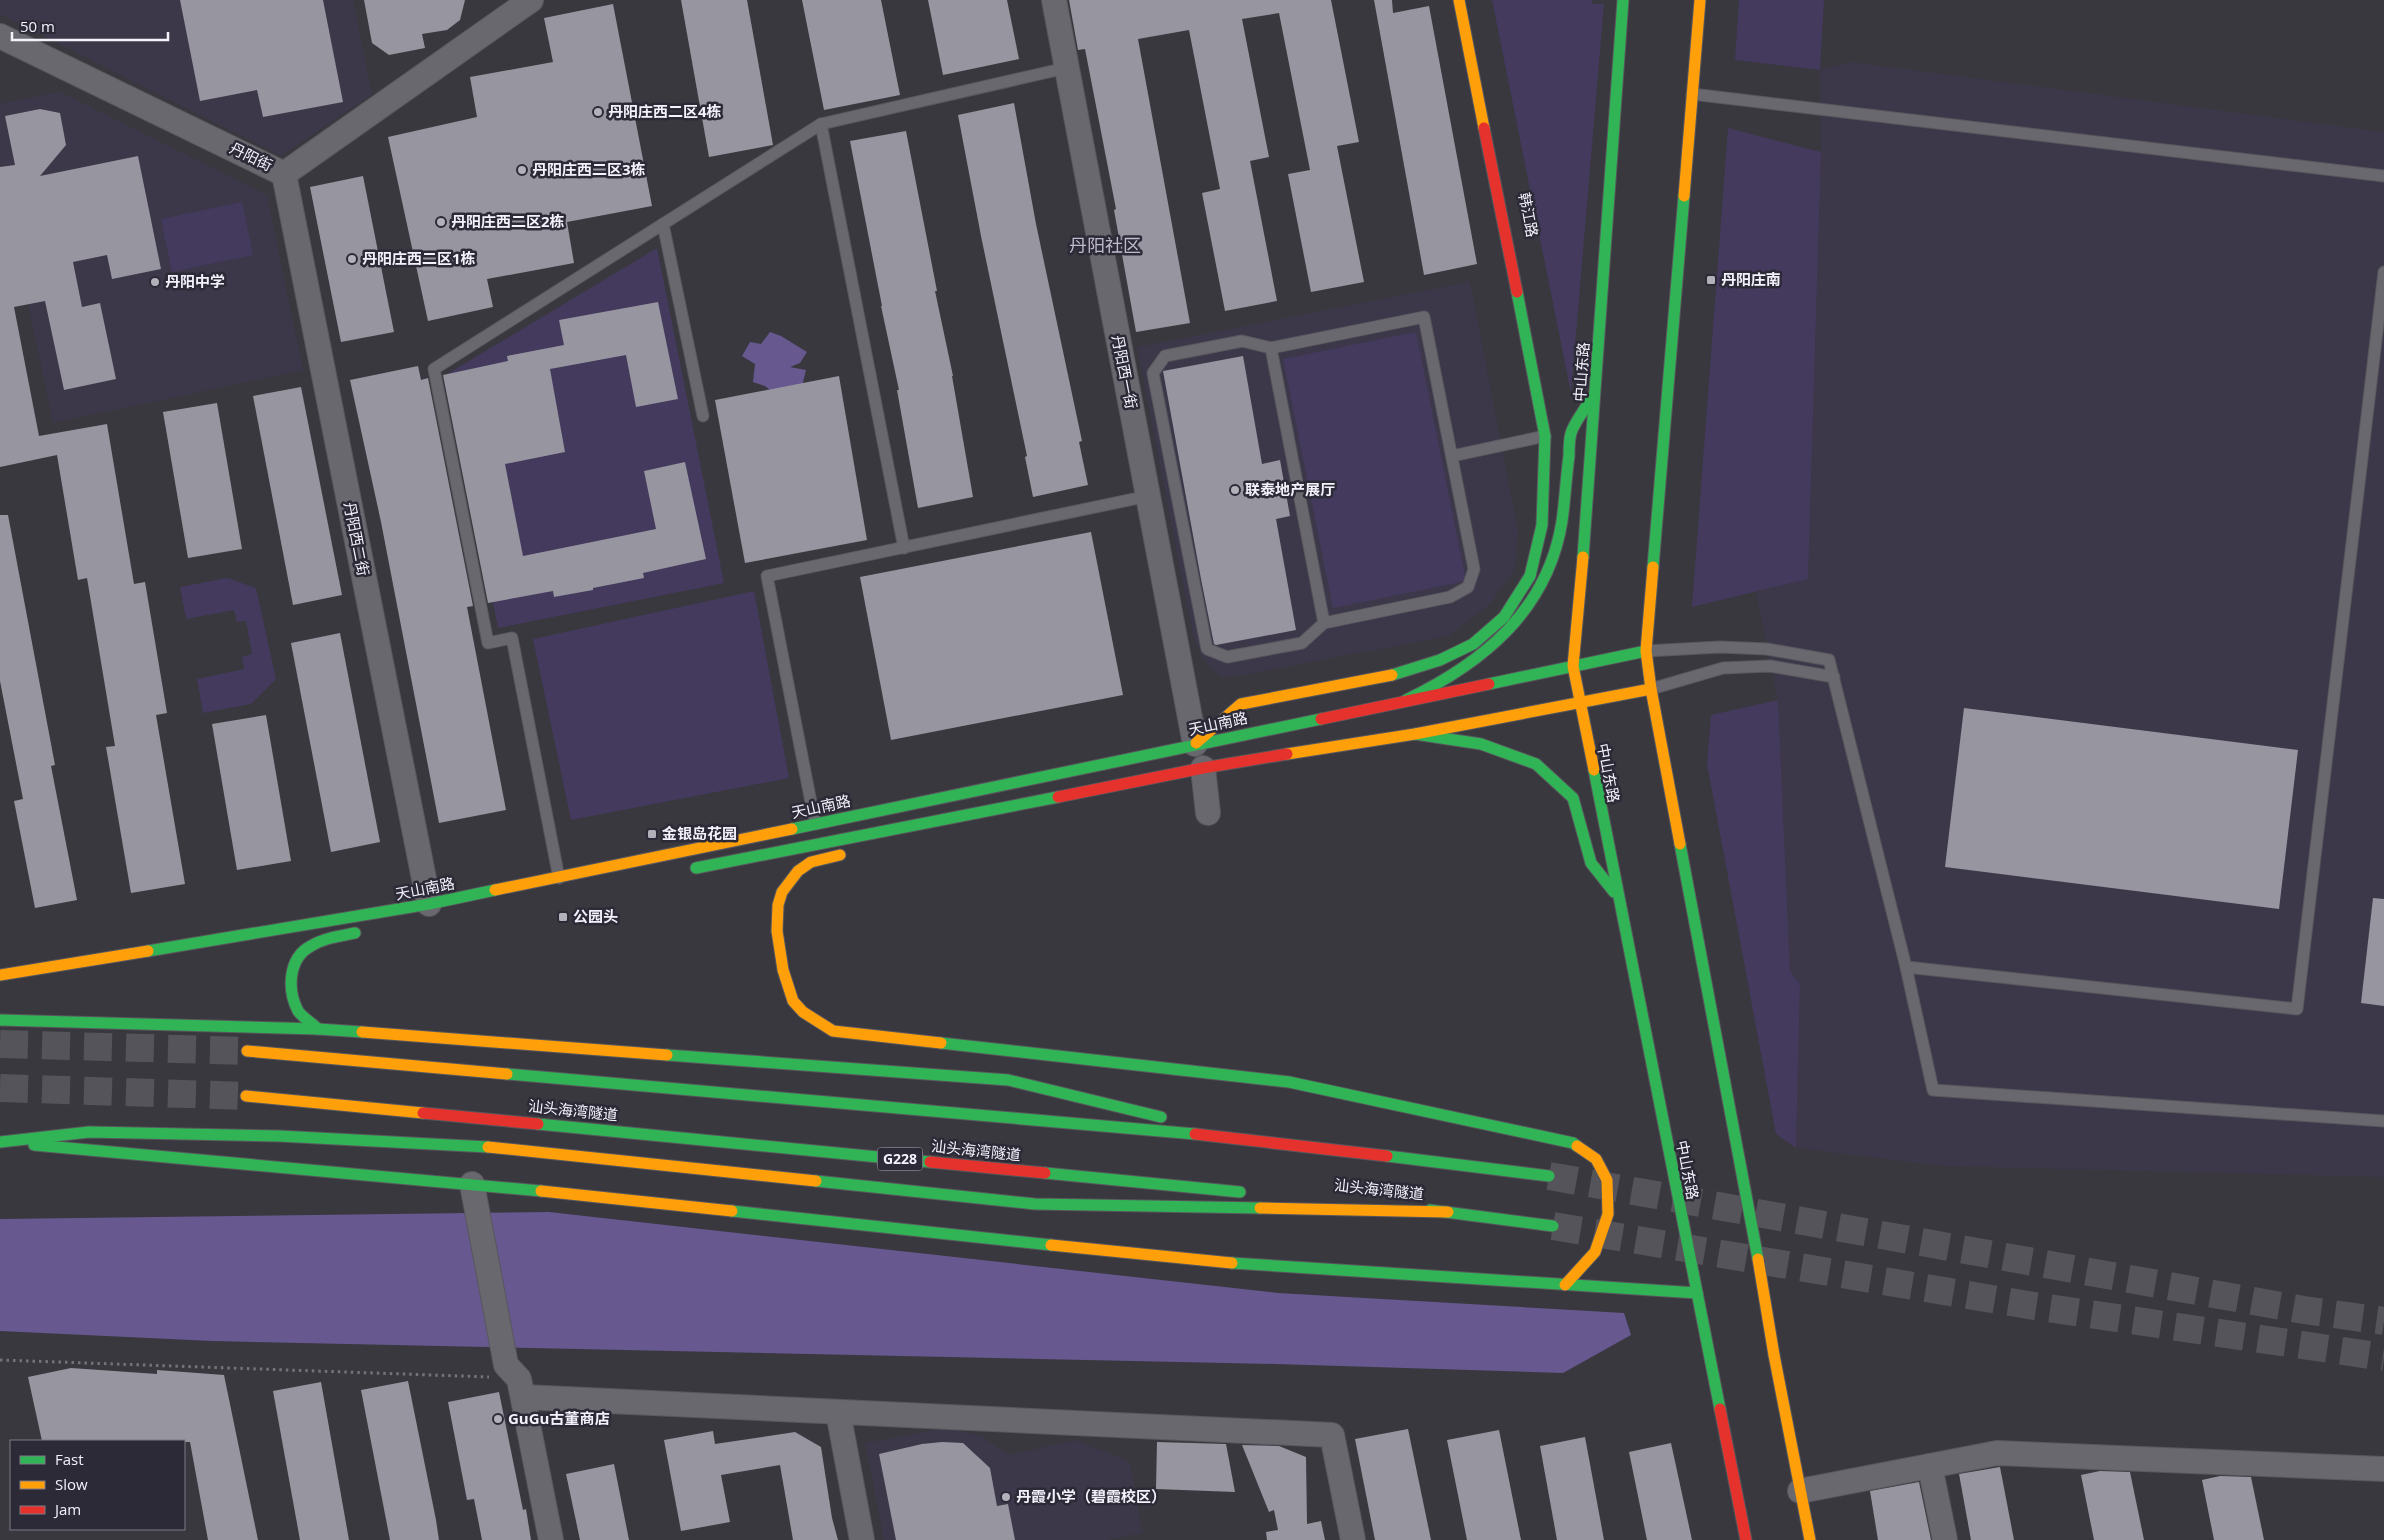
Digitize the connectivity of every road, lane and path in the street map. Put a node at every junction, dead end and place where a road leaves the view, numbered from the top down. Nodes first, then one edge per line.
1 (531, 0) edge
2 (1054, 0) edge
3 (1459, 0) edge
4 (1623, 0) edge
5 (1700, 0) edge
6 (0, 36) edge
7 (1066, 68) junction
8 (1692, 94) junction
9 (821, 124) junction
10 (1501, 153) dead end
11 (284, 174) junction
12 (2384, 176) edge
13 (663, 224) junction
14 (2384, 272) edge
15 (1271, 348) junction
16 (1596, 391) junction
17 (703, 416) dead end
18 (1545, 436) junction
19 (1452, 456) junction
20 (1148, 496) junction
21 (904, 548) junction
22 (1324, 623) junction
23 (1646, 652) junction
24 (1573, 666) junction
25 (1834, 677) junction
26 (1651, 689) junction
27 (1406, 700) junction
28 (1579, 702) junction
29 (1414, 734) junction
30 (1195, 744) junction
31 (1203, 768) junction
32 (1208, 813) dead end
33 (959, 816) junction
34 (815, 823) junction
35 (909, 839) dead end
36 (851, 852) dead end
37 (687, 869) dead end
38 (559, 878) junction
39 (1618, 897) junction
40 (429, 904) junction
41 (366, 931) dead end
42 (1906, 967) junction
43 (0, 975) edge
44 (0, 1020) edge
45 (318, 1029) junction
46 (247, 1051) tunnel mouth
47 (246, 1096) tunnel mouth
48 (2384, 1121) edge
49 (1245, 1138) junction
50 (0, 1142) edge
51 (1549, 1176) tunnel mouth
52 (475, 1193) junction
53 (1251, 1193) dead end
54 (1290, 1197) dead end
55 (1448, 1212) junction
56 (1553, 1226) tunnel mouth
57 (1564, 1285) junction
58 (1697, 1293) junction
59 (0, 1360) edge
60 (516, 1380) junction
61 (838, 1412) junction
62 (1930, 1466) junction
63 (2384, 1469) edge
64 (1800, 1491) junction
65 (551, 1540) edge
66 (862, 1540) edge
67 (1353, 1540) edge
68 (1746, 1540) edge
69 (1810, 1540) edge
70 (1945, 1540) edge

1 - 11 street, 丹阳街
2 - 7 street, 丹阳西一街
3 - 18 main road, 韩江路
4 - 16 main road, 中山东路
5 - 8 main road
6 - 11 street, 丹阳街
7 - 9 lane
7 - 20 street, 丹阳西一街
8 - 12 lane
8 - 23 main road
9 - 13 lane
9 - 21 lane
10 - 18 main road, 韩江路
11 - 40 street, 丹阳西二街
13 - 17 lane
13 - 38 lane
14 - 42 lane
15 - 19 lane
15 - 22 lane
15 - 22 lane
16 - 24 main road, 中山东路
16 - 27 main road
18 - 19 lane
18 - 30 main road
19 - 22 lane
20 - 21 lane
20 - 30 street, 丹阳西一街
21 - 34 lane
23 - 24 main road, 天山南路
23 - 25 lane
23 - 26 main road
24 - 27 main road, 天山南路
24 - 28 main road, 中山东路
25 - 26 lane
25 - 42 lane
26 - 28 main road
26 - 64 main road, bridge
27 - 30 main road, 天山南路
28 - 29 main road
28 - 39 main road, 中山东路
29 - 31 main road
29 - 39 main road
30 - 34 main road, 天山南路
31 - 32 street
31 - 33 main road
33 - 35 main road
33 - 37 main road
34 - 38 main road, 天山南路
36 - 57 main road
38 - 40 main road, 天山南路
39 - 58 main road, 中山东路
40 - 43 main road, 天山南路
41 - 45 main road
42 - 48 lane
44 - 45 main road
45 - 49 main road
46 - 49 main road, 汕头海湾隧道
47 - 53 main road, 汕头海湾隧道 / G228
49 - 51 main road, 汕头海湾隧道
50 - 52 main road
50 - 55 main road
52 - 57 main road
52 - 60 street
54 - 55 main road, 汕头海湾隧道
55 - 56 main road, 汕头海湾隧道
57 - 58 main road
58 - 68 main road, 中山东路
59 - 60 path
60 - 61 street
60 - 65 street
61 - 66 street
61 - 67 street
62 - 63 street
62 - 64 street
62 - 70 street
64 - 69 main road

